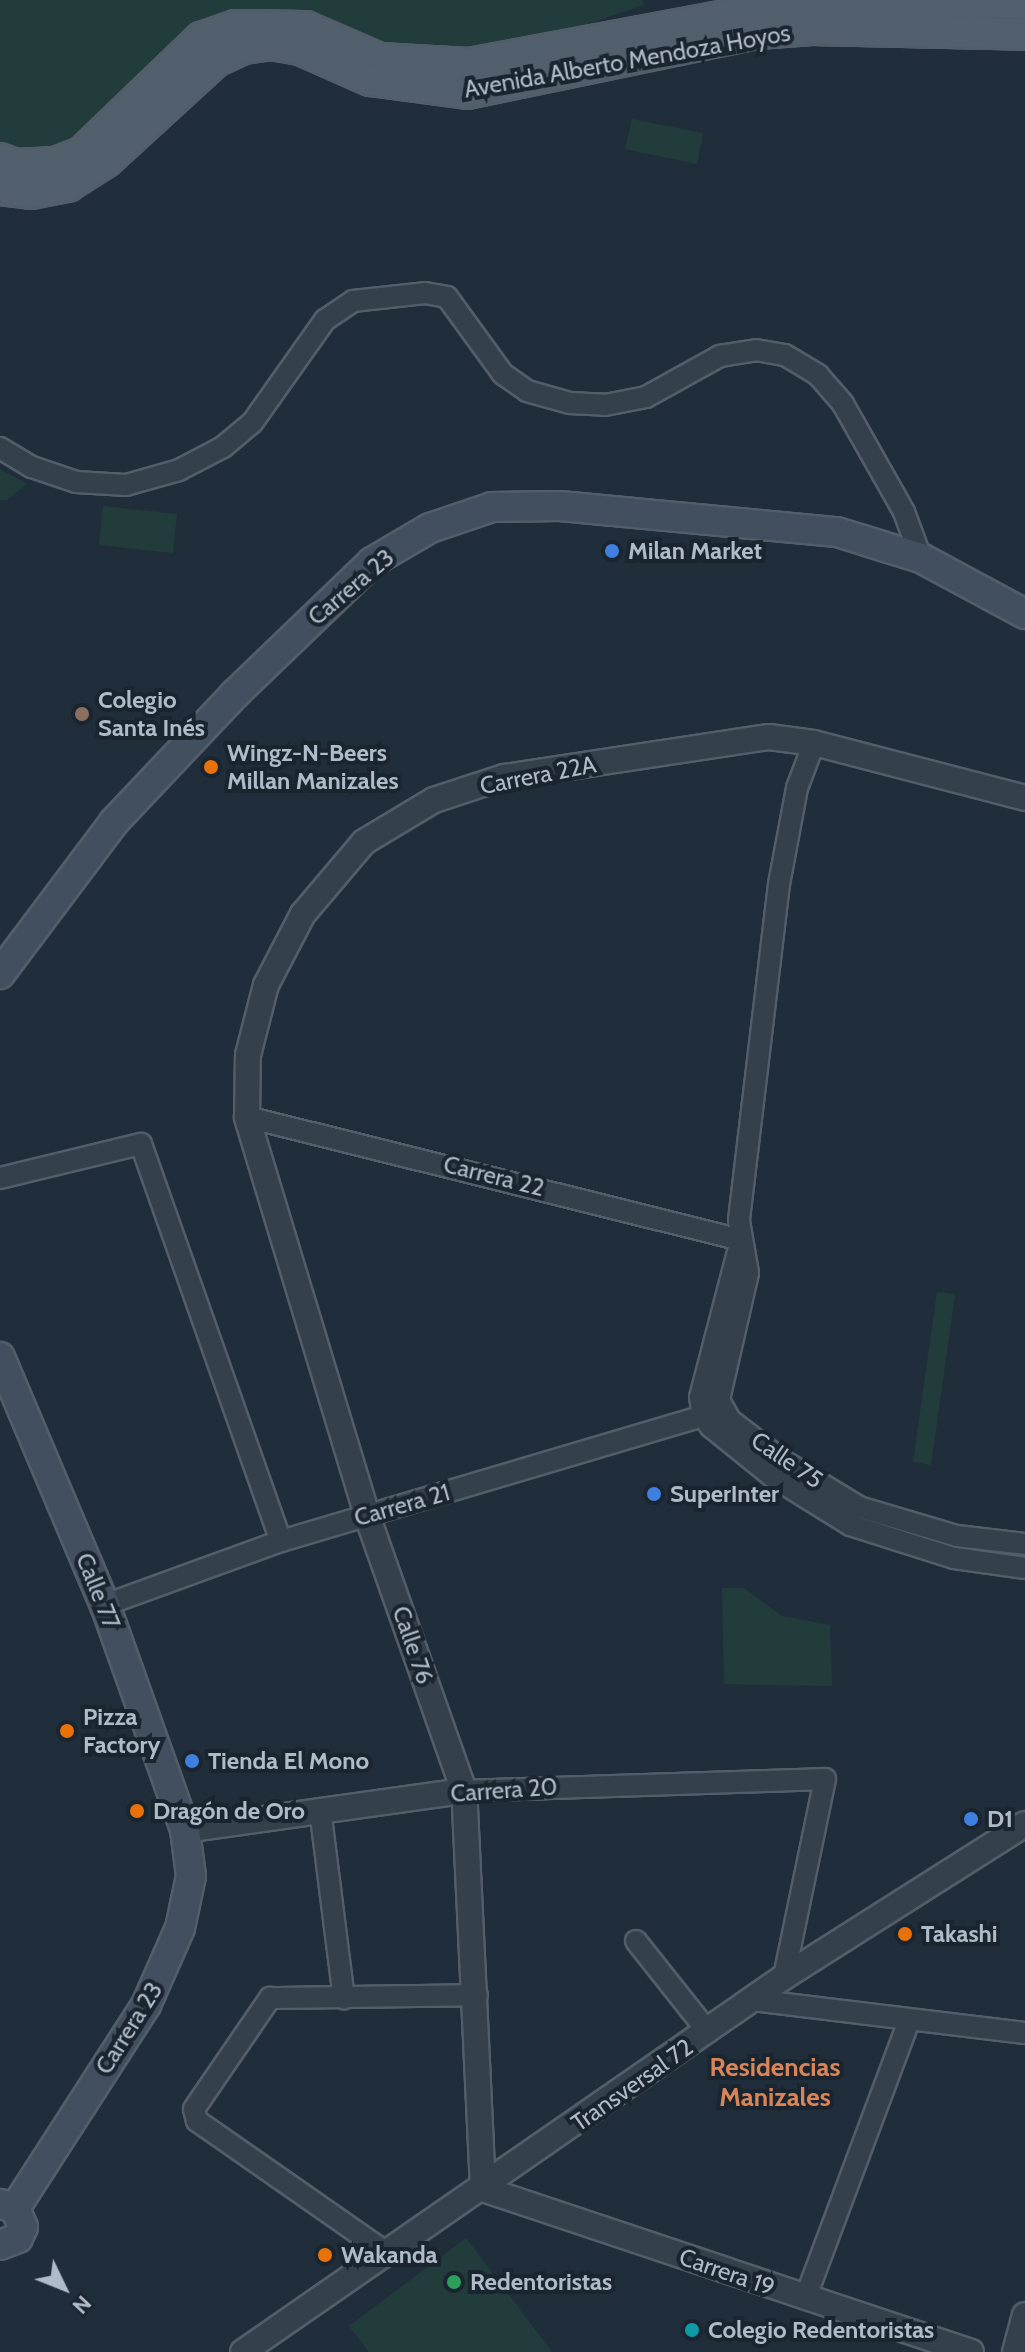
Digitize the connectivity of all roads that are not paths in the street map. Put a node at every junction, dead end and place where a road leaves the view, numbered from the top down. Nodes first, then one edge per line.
1 (1025, 3) edge
2 (1025, 34) edge
3 (0, 159) edge
4 (0, 189) edge
5 (0, 448) edge
6 (921, 558) junction
7 (1025, 614) edge
8 (814, 743) junction
9 (1025, 798) edge
10 (0, 974) edge
11 (247, 1117) junction
12 (0, 1178) edge
13 (741, 1240) junction
14 (0, 1357) edge
15 (713, 1413) junction
16 (367, 1515) junction
17 (281, 1541) junction
18 (1025, 1544) edge
19 (1025, 1568) edge
20 (105, 1605) junction
21 (464, 1791) junction
22 (320, 1809) junction
23 (1025, 1824) edge
24 (185, 1830) junction
25 (636, 1941) dead end
26 (784, 1977) junction
27 (477, 1995) junction
28 (344, 1998) junction
29 (752, 2000) junction
30 (908, 2023) junction
31 (708, 2032) junction
32 (1025, 2033) edge
33 (483, 2189) junction
34 (8, 2206) edge
35 (0, 2245) edge
36 (388, 2254) junction
37 (805, 2299) junction
38 (1025, 2315) edge
39 (243, 2352) edge
40 (971, 2352) edge
41 (1015, 2352) edge

1 - 3 main road, Avenida Alberto Mendoza Hoyos
2 - 4 main road, Avenida Alberto Mendoza Hoyos
5 - 6 street
6 - 7 main road, Carrera 23
6 - 10 main road, Carrera 23
8 - 9 street, Carrera 22A
8 - 11 street, Carrera 22A
8 - 13 street
11 - 13 street, Carrera 22
11 - 16 street, Calle 76
12 - 17 street
13 - 15 street
14 - 20 main road, Calle 77
15 - 16 street, Carrera 21
15 - 18 street, Calle 75
15 - 19 street
16 - 17 street, Carrera 21
16 - 21 street, Calle 76
17 - 20 street, Carrera 21
20 - 24 main road, Calle 77
21 - 22 street, Carrera 20
21 - 26 street, Carrera 20
21 - 27 street, Calle 76
22 - 24 street, Carrera 20
22 - 28 street
23 - 26 street, Transversal 72
24 - 34 main road, Carrera 23
25 - 31 street
26 - 29 street, Transversal 72
27 - 28 street
27 - 33 street, Calle 76
28 - 36 street
29 - 30 street
29 - 31 street, Transversal 72
30 - 32 street
30 - 37 street
31 - 33 street, Transversal 72
33 - 36 street, Transversal 72
33 - 37 street, Carrera 19
34 - 35 main road, Carrera 23
36 - 39 street, Transversal 72
37 - 40 street, Carrera 19
38 - 41 street

